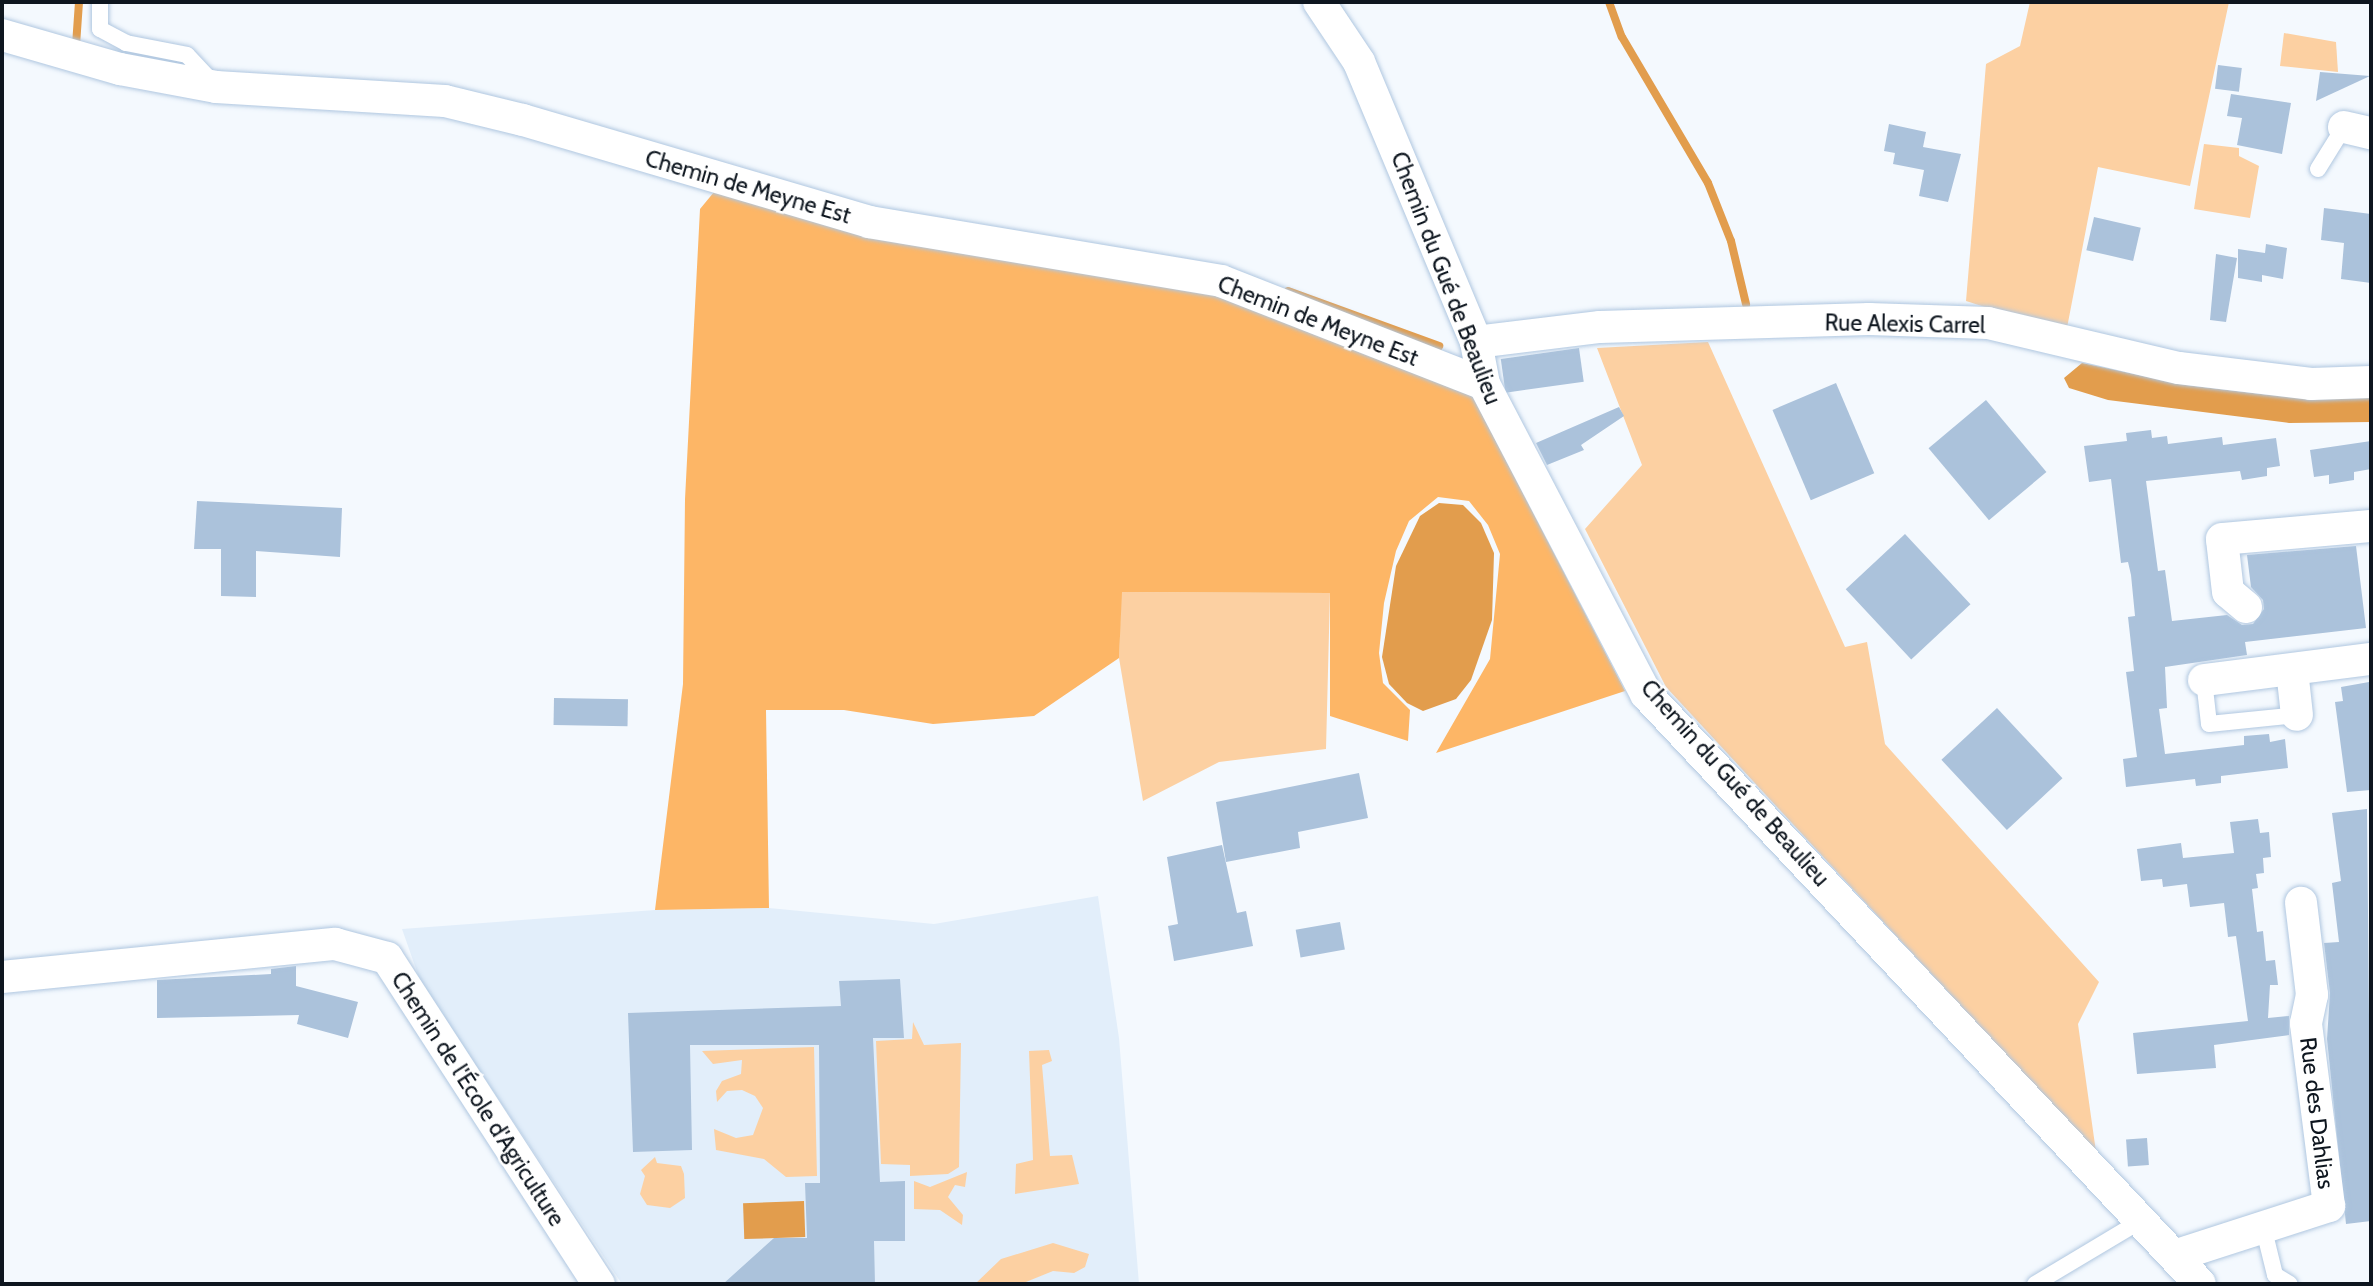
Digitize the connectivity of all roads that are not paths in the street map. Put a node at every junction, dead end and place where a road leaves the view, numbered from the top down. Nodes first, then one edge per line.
1 (100, 2) edge
2 (1319, 2) edge
3 (2, 34) edge
4 (216, 86) junction
5 (2358, 130) edge
6 (2318, 169) dead end
7 (1476, 342) junction
8 (2371, 382) edge
9 (1484, 384) junction
10 (2371, 526) edge
11 (2246, 607) dead end
12 (2371, 659) edge
13 (2292, 670) junction
14 (2204, 680) joint
15 (2297, 715) joint
16 (2301, 903) dead end
17 (2, 976) edge
18 (2142, 1220) junction
19 (2263, 1226) junction
20 (2177, 1255) junction
21 (599, 1284) edge
22 (2035, 1284) edge
23 (2200, 1284) edge
24 (2290, 1284) edge

1 - 4 lane
2 - 7 street, Chemin du Gué de Beaulieu
3 - 4 street, Chemin de Meyne Est
4 - 9 street, Chemin de Meyne Est
5 - 6 lane
7 - 8 street, Rue Alexis Carrel
7 - 9 street, Chemin du Gué de Beaulieu
9 - 18 street, Chemin du Gué de Beaulieu
10 - 11 street
12 - 13 street
13 - 14 street
13 - 15 street
14 - 15 lane
16 - 19 street, Rue des Dahlias
17 - 21 street, Chemin de l'École d'Agriculture
18 - 20 street, Chemin du Gué de Beaulieu
18 - 22 lane
19 - 20 street, Rue des Dahlias
19 - 24 lane
20 - 23 street, Chemin du Gué de Beaulieu

